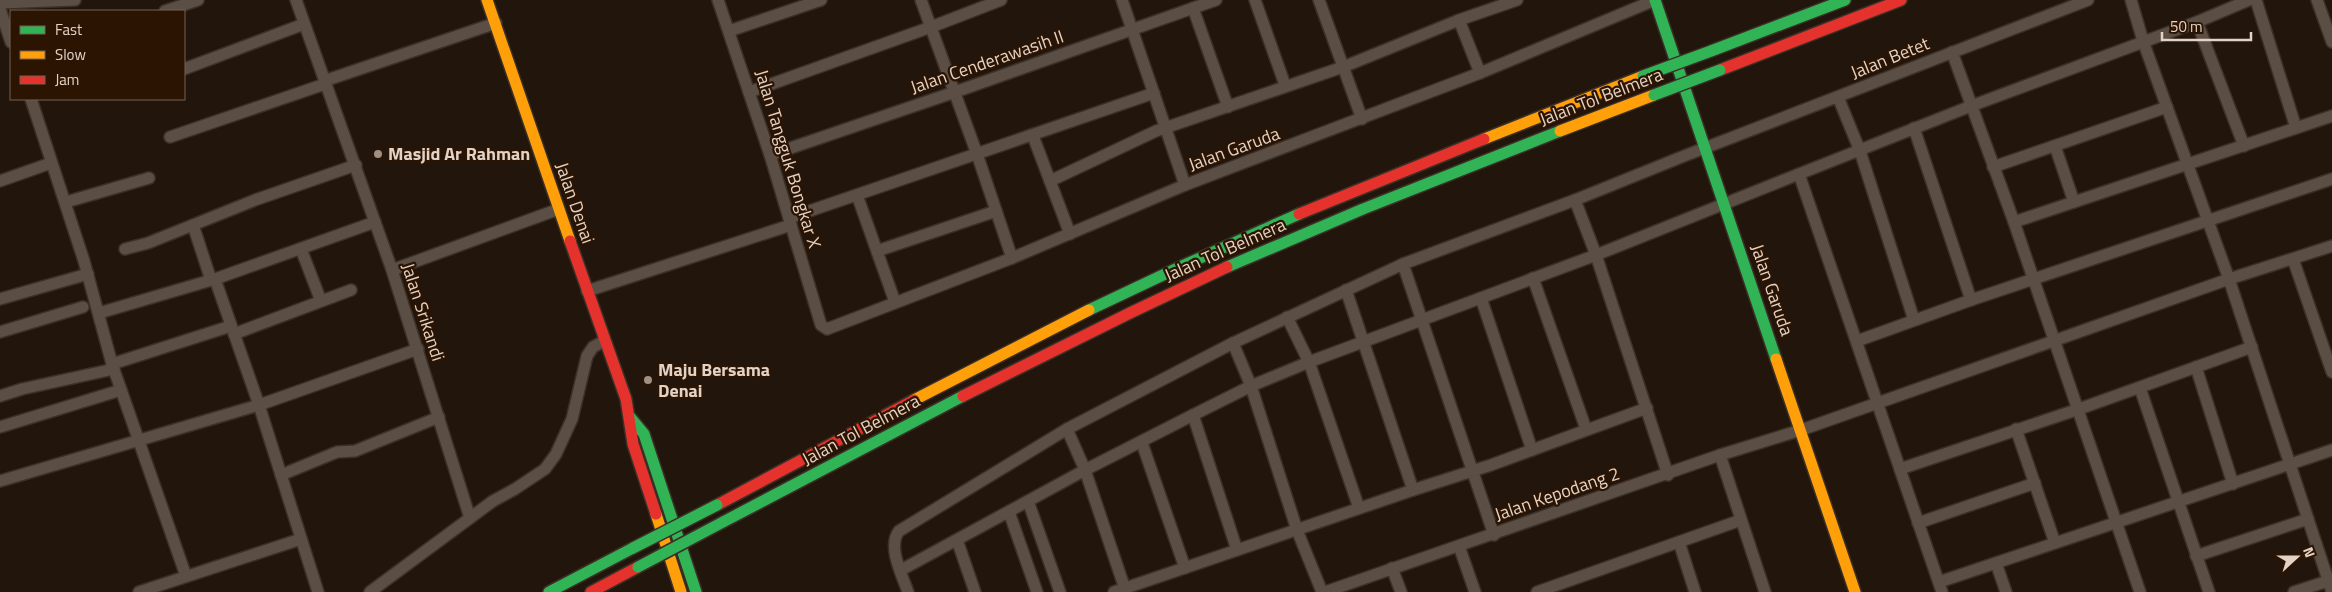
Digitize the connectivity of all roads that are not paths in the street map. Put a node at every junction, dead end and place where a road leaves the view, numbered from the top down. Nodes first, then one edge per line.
1 (75, 0) edge
2 (198, 0) edge
3 (296, 0) edge
4 (488, 0) edge
5 (718, 0) edge
6 (821, 0) edge
7 (921, 0) edge
8 (1001, 0) edge
9 (1122, 0) edge
10 (1216, 0) edge
11 (1255, 0) edge
12 (1320, 0) edge
13 (1516, 0) edge
14 (1655, 0) edge
15 (1845, 0) edge
16 (1901, 0) edge
17 (2088, 0) edge
18 (2131, 0) edge
19 (2249, 0) edge
20 (2256, 0) edge
21 (2317, 0) edge
22 (0, 3) edge
23 (1193, 8) junction
24 (0, 9) edge
25 (169, 10) edge
26 (1460, 20) junction
27 (2197, 22) junction
28 (496, 23) junction
29 (304, 24) junction
30 (931, 27) junction
31 (3, 28) edge
32 (1132, 29) junction
33 (729, 32) junction
34 (10, 40) edge
35 (2143, 41) junction
36 (2332, 42) edge
37 (1952, 52) junction
38 (1343, 67) junction
39 (185, 69) edge
40 (1480, 73) junction
41 (324, 82) junction
42 (1285, 85) junction
43 (749, 92) junction
44 (955, 92) junction
45 (1154, 93) junction
46 (1838, 97) junction
47 (31, 100) edge
48 (1971, 106) junction
49 (1228, 107) junction
50 (2167, 107) junction
51 (2332, 116) edge
52 (1362, 120) junction
53 (1914, 128) junction
54 (2296, 128) junction
55 (1166, 129) junction
56 (1033, 136) junction
57 (170, 137) dead end
58 (2055, 146) junction
59 (2244, 146) junction
60 (1706, 148) junction
61 (1860, 150) junction
62 (770, 154) junction
63 (977, 154) junction
64 (51, 163) junction
65 (2187, 164) junction
66 (356, 165) junction
67 (1994, 167) junction
68 (1799, 174) junction
69 (150, 178) dead end
70 (2332, 178) edge
71 (0, 180) edge
72 (1050, 181) junction
73 (1185, 185) junction
74 (857, 195) junction
75 (1575, 200) junction
76 (66, 202) junction
77 (2074, 202) junction
78 (1725, 204) junction
79 (559, 209) junction
80 (996, 211) junction
81 (2207, 220) junction
82 (375, 222) junction
83 (790, 222) junction
84 (2014, 222) junction
85 (193, 225) junction
86 (1070, 234) junction
87 (2332, 246) edge
88 (125, 249) dead end
89 (301, 249) junction
90 (877, 251) junction
91 (1596, 254) junction
92 (1012, 258) junction
93 (2293, 259) junction
94 (1403, 264) junction
95 (392, 270) junction
96 (88, 274) junction
97 (1533, 278) junction
98 (213, 279) junction
99 (2229, 279) junction
100 (2033, 280) junction
101 (351, 290) dead end
102 (1346, 290) junction
103 (587, 291) junction
104 (1481, 298) junction
105 (0, 299) edge
106 (1971, 300) junction
107 (321, 301) junction
108 (895, 302) junction
109 (83, 306) dead end
110 (99, 313) junction
111 (1287, 317) junction
112 (1422, 320) junction
113 (1914, 320) junction
114 (825, 328) joint
115 (233, 330) junction
116 (0, 332) edge
117 (2054, 340) junction
118 (604, 341) junction
119 (1857, 341) junction
120 (1363, 342) junction
121 (1233, 343) junction
122 (2252, 347) junction
123 (418, 350) junction
124 (1309, 362) junction
125 (113, 366) junction
126 (2196, 368) junction
127 (2332, 372) edge
128 (1251, 386) junction
129 (2140, 388) junction
130 (121, 390) junction
131 (0, 396) edge
132 (1879, 403) junction
133 (259, 405) junction
134 (1647, 408) junction
135 (2078, 409) junction
136 (1193, 415) junction
137 (439, 417) junction
138 (630, 417) junction
139 (0, 428) edge
140 (1067, 429) junction
141 (1586, 429) junction
142 (2016, 429) junction
143 (1801, 430) junction
144 (138, 441) junction
145 (1142, 443) junction
146 (1532, 450) junction
147 (2332, 450) edge
148 (1720, 455) junction
149 (2291, 464) junction
150 (1900, 468) junction
151 (1085, 470) junction
152 (1473, 470) junction
153 (281, 474) junction
154 (1668, 475) junction
155 (0, 481) edge
156 (2035, 483) junction
157 (2233, 484) junction
158 (1413, 490) junction
159 (1028, 501) junction
160 (2177, 502) junction
161 (1359, 508) junction
162 (1009, 512) junction
163 (470, 518) junction
164 (2308, 519) junction
165 (1741, 520) junction
166 (1918, 523) junction
167 (2116, 524) junction
168 (1297, 530) junction
169 (1494, 535) junction
170 (301, 539) junction
171 (956, 540) junction
172 (1678, 542) junction
173 (2054, 543) junction
174 (1459, 546) junction
175 (1237, 550) junction
176 (2196, 556) junction
177 (1996, 563) junction
178 (1184, 568) junction
179 (1392, 568) junction
180 (901, 570) junction
181 (186, 576) junction
182 (2330, 586) edge
183 (1940, 587) edge
184 (1340, 589) edge
185 (1122, 591) edge
186 (139, 592) edge
187 (318, 592) edge
188 (370, 592) edge
189 (549, 592) edge
190 (591, 592) edge
191 (681, 592) edge
192 (696, 592) edge
193 (908, 592) edge
194 (975, 592) edge
195 (1037, 592) edge
196 (1060, 592) edge
197 (1323, 592) edge
198 (1401, 592) edge
199 (1474, 592) edge
200 (1537, 592) edge
201 (1695, 592) edge
202 (1765, 592) edge
203 (1855, 592) edge
204 (2006, 592) edge
205 (2140, 592) edge
206 (2209, 592) edge
207 (2294, 592) edge

1 - 22 street
2 - 25 street
3 - 29 street, Jalan Srikandi
4 - 28 main road, Jalan Denai
5 - 33 street, Jalan Tangguk Bongkar X
6 - 33 street
7 - 30 street
8 - 30 street
9 - 32 street
10 - 23 street, Jalan Cenderawasih II
11 - 42 street
12 - 38 street
13 - 26 street
14 - 40 street, Jalan Garuda
14 - 60 main road, Jalan Garuda
15 - 189 main road, Jalan Tol Belmera, bridge
16 - 190 main road, Jalan Tol Belmera, bridge
17 - 37 street, Jalan Betet
18 - 35 street
19 - 27 street
20 - 54 street
21 - 36 street
23 - 32 street, Jalan Cenderawasih II
23 - 49 street
24 - 31 street
26 - 38 street
26 - 40 street
27 - 35 street
27 - 59 street
28 - 41 street
28 - 79 main road, Jalan Denai
29 - 39 street
29 - 41 street, Jalan Srikandi
30 - 43 street
30 - 44 street
31 - 34 street
32 - 44 street, Jalan Cenderawasih II
32 - 45 street
33 - 43 street, Jalan Tangguk Bongkar X
35 - 48 street
35 - 50 street
37 - 46 street, Jalan Betet
37 - 48 street
38 - 42 street
38 - 52 street
40 - 52 street, Jalan Garuda
41 - 57 street
41 - 66 street, Jalan Srikandi
42 - 49 street
43 - 62 street, Jalan Tangguk Bongkar X
44 - 62 street, Jalan Cenderawasih II
44 - 63 street
45 - 55 street
45 - 56 street
46 - 60 street, Jalan Betet
46 - 61 street
47 - 64 street
48 - 53 street
48 - 67 street
49 - 55 street
50 - 58 street
50 - 65 street
51 - 54 street
52 - 73 street, Jalan Garuda
53 - 61 street
53 - 106 street
54 - 59 street
55 - 72 street
55 - 73 street
56 - 63 street
56 - 72 street
58 - 67 street
58 - 77 street
59 - 65 street
60 - 75 street, Jalan Betet
60 - 78 main road, Jalan Garuda
61 - 68 street
61 - 113 street
62 - 83 street, Jalan Tangguk Bongkar X
63 - 74 street
63 - 80 street
64 - 71 street
64 - 76 street
65 - 77 street
65 - 81 street
66 - 82 street, Jalan Srikandi
66 - 85 street
67 - 84 street
68 - 78 street
68 - 119 street
69 - 76 street
70 - 81 street
72 - 86 street
73 - 86 street, Jalan Garuda
74 - 83 street
74 - 90 street
75 - 91 street
75 - 94 street, Jalan Betet
76 - 96 street
77 - 84 street
78 - 91 street
78 - 143 main road, Jalan Garuda
79 - 95 street
79 - 103 main road, Jalan Denai
80 - 90 street
80 - 92 street
81 - 99 street
81 - 100 street
82 - 89 street
82 - 95 street, Jalan Srikandi
83 - 103 street
83 - 114 street, Jalan Tangguk Bongkar X
84 - 100 street
85 - 88 street
85 - 98 street
86 - 92 street, Jalan Garuda
87 - 93 street, Jalan Kepodang 2
89 - 98 street
89 - 107 street
90 - 108 street
91 - 97 street
91 - 134 street
92 - 108 street, Jalan Garuda
93 - 99 street, Jalan Kepodang 2
93 - 127 street
94 - 102 street, Jalan Betet
94 - 112 street
95 - 123 street, Jalan Srikandi
96 - 105 street
96 - 110 street
97 - 104 street
97 - 141 street
98 - 110 street
98 - 115 street
99 - 117 street, Jalan Kepodang 2
99 - 122 street
100 - 106 street
100 - 117 street
101 - 107 street
102 - 111 street, Jalan Betet
102 - 120 street
103 - 118 main road, Jalan Denai
104 - 112 street
104 - 146 street
106 - 113 street
107 - 115 street
108 - 114 street, Jalan Garuda
109 - 116 street
110 - 125 street
111 - 121 street, Jalan Betet
111 - 124 street
112 - 120 street
112 - 152 street
113 - 119 street
115 - 125 street
115 - 133 street
117 - 132 street, Jalan Kepodang 2
117 - 135 street
118 - 138 main road, Jalan Denai
118 - 163 street
119 - 132 street
120 - 124 street
120 - 158 street
121 - 128 street
121 - 140 street, Jalan Betet
122 - 126 street
122 - 149 street
123 - 133 street
123 - 137 street, Jalan Srikandi
124 - 128 street
124 - 161 street
125 - 130 street
125 - 131 street
126 - 129 street
126 - 157 street
128 - 136 street
128 - 168 street
129 - 135 street
129 - 160 street
130 - 139 street
130 - 144 street
132 - 143 street, Jalan Kepodang 2
132 - 150 street
133 - 144 street
133 - 153 street
134 - 141 street
134 - 154 street
135 - 142 street
135 - 167 street
136 - 145 street
136 - 175 street
137 - 153 street
137 - 163 street, Jalan Srikandi
138 - 191 main road, Jalan Denai
138 - 192 main road, Jalan Denai
140 - 151 street
140 - 180 street, Jalan Betet
141 - 146 street
142 - 150 street
142 - 156 street
143 - 148 street, Jalan Kepodang 2
143 - 203 main road, Jalan Garuda
144 - 155 street
144 - 181 street
145 - 151 street
145 - 178 street
146 - 152 street
147 - 149 street
148 - 154 street, Jalan Kepodang 2
148 - 165 street
149 - 157 street
149 - 164 street
150 - 166 street
151 - 159 street
151 - 185 street
152 - 158 street
152 - 169 street
153 - 170 street
154 - 169 street, Jalan Kepodang 2
156 - 166 street
156 - 173 street
157 - 160 street
158 - 161 street
159 - 162 street
159 - 196 street
160 - 167 street
160 - 176 street
161 - 168 street
162 - 171 street
162 - 195 street
163 - 188 street
164 - 176 street
164 - 182 street
165 - 172 street
165 - 202 street
166 - 183 street
167 - 173 street
167 - 205 street
168 - 175 street
168 - 197 street
169 - 174 street, Jalan Kepodang 2
170 - 181 street
170 - 187 street
171 - 180 street
171 - 194 street
172 - 200 street
172 - 201 street
173 - 177 street
174 - 179 street, Jalan Kepodang 2
174 - 199 street
175 - 178 street
176 - 206 street
177 - 183 street
177 - 204 street
178 - 185 street
179 - 184 street, Jalan Kepodang 2
179 - 198 street
180 - 193 street, Jalan Betet
181 - 186 street
182 - 207 street
184 - 197 street, Jalan Kepodang 2

